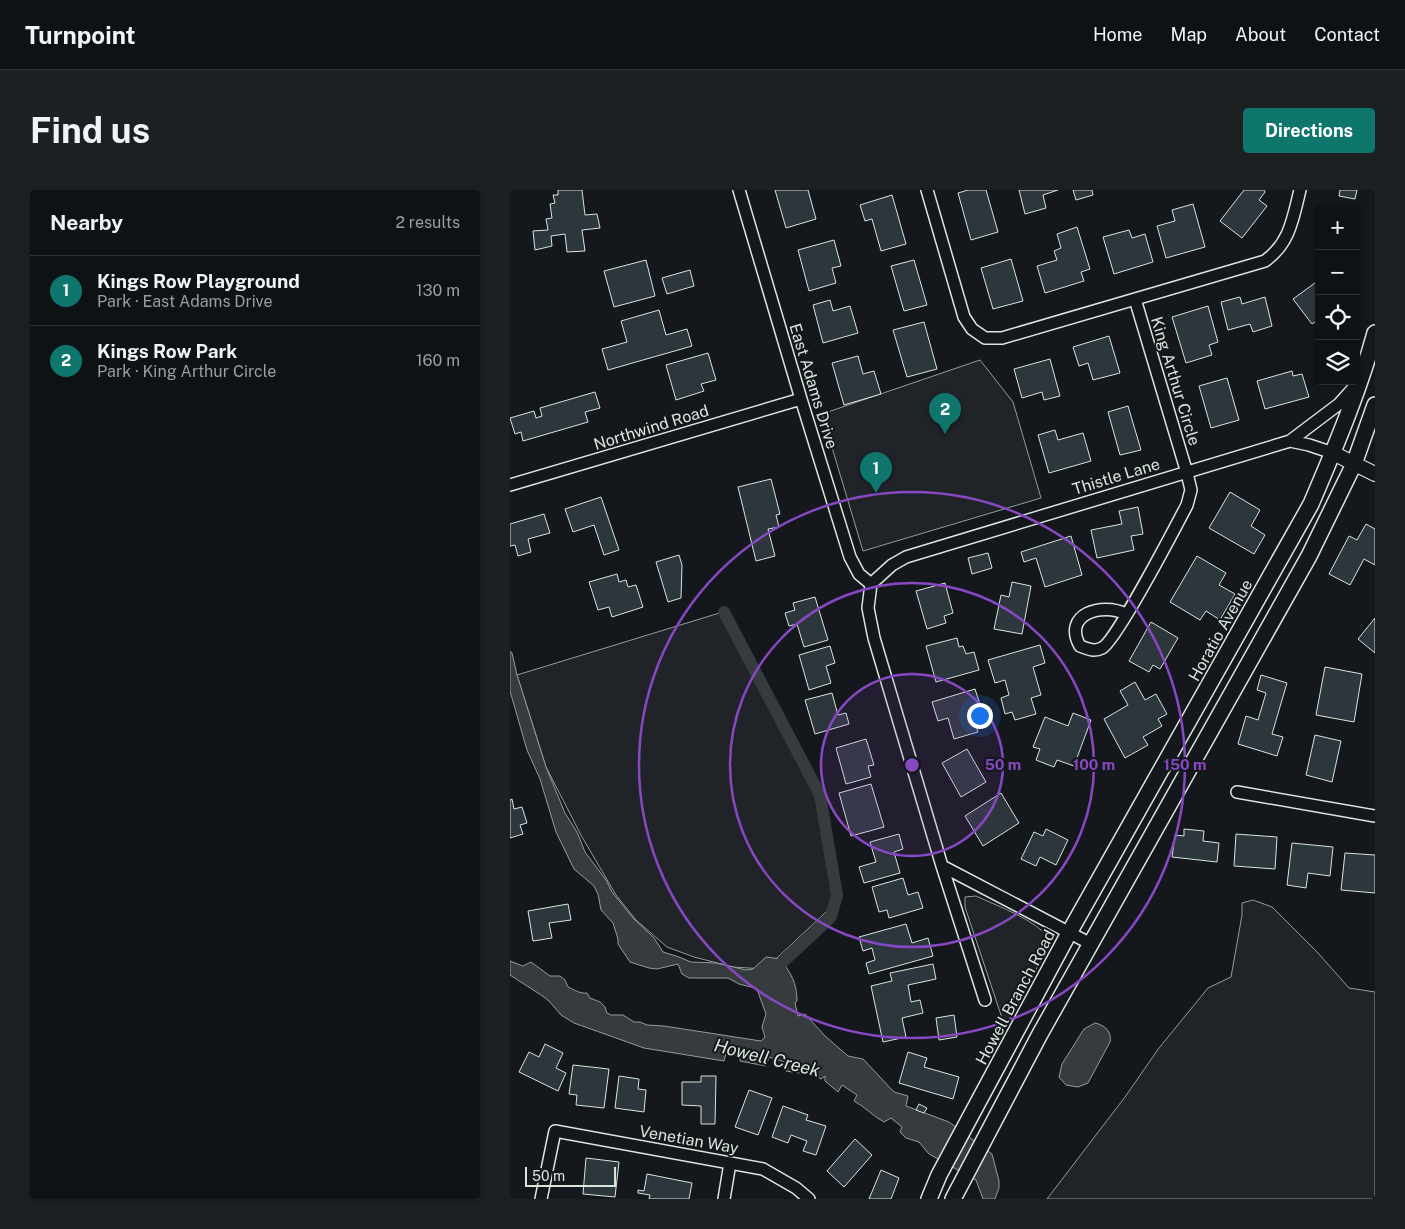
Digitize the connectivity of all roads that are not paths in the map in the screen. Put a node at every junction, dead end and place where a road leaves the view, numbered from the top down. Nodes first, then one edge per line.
1 (739, 190) edge
2 (927, 190) edge
3 (1300, 190) edge
4 (1135, 299) junction
5 (1375, 333) edge
6 (1360, 380) edge
7 (1356, 385) edge
8 (1358, 385) edge
9 (800, 399) junction
10 (1375, 405) edge
11 (1290, 441) junction
12 (1333, 453) junction
13 (1354, 464) junction
14 (1187, 473) junction
15 (1375, 474) edge
16 (510, 485) edge
17 (871, 584) junction
18 (1126, 614) junction
19 (1204, 695) junction
20 (1224, 707) junction
21 (1237, 792) dead end
22 (1375, 816) edge
23 (942, 866) junction
24 (1070, 933) junction
25 (1091, 944) junction
26 (985, 1000) dead end
27 (730, 1163) junction
28 (541, 1199) edge
29 (724, 1199) edge
30 (809, 1199) edge
31 (929, 1199) edge
32 (953, 1199) edge

1 - 9 street, East Adams Drive
2 - 4 street, King Arthur Circle
3 - 4 street, King Arthur Circle
4 - 14 street, King Arthur Circle
5 - 6 main road, Horatio Avenue
7 - 11 street
8 - 12 main road, Horatio Avenue
9 - 16 street, Northwind Road
9 - 17 street, East Adams Drive
10 - 13 main road
11 - 12 street
11 - 14 street, Thistle Lane
12 - 13 street
12 - 19 main road, Horatio Avenue
13 - 15 street
13 - 20 main road
14 - 17 street, Thistle Lane
14 - 18 street, King Arthur Circle
17 - 23 street
18 - 18 street, King Arthur Circle
19 - 20 main road
19 - 24 main road, Horatio Avenue
20 - 25 main road
21 - 22 street
23 - 24 street, Howell Branch Road
23 - 26 street
24 - 25 street
24 - 31 main road, Howell Branch Road
25 - 32 main road
27 - 28 street, Venetian Way
27 - 29 street
27 - 30 street, Venetian Way

